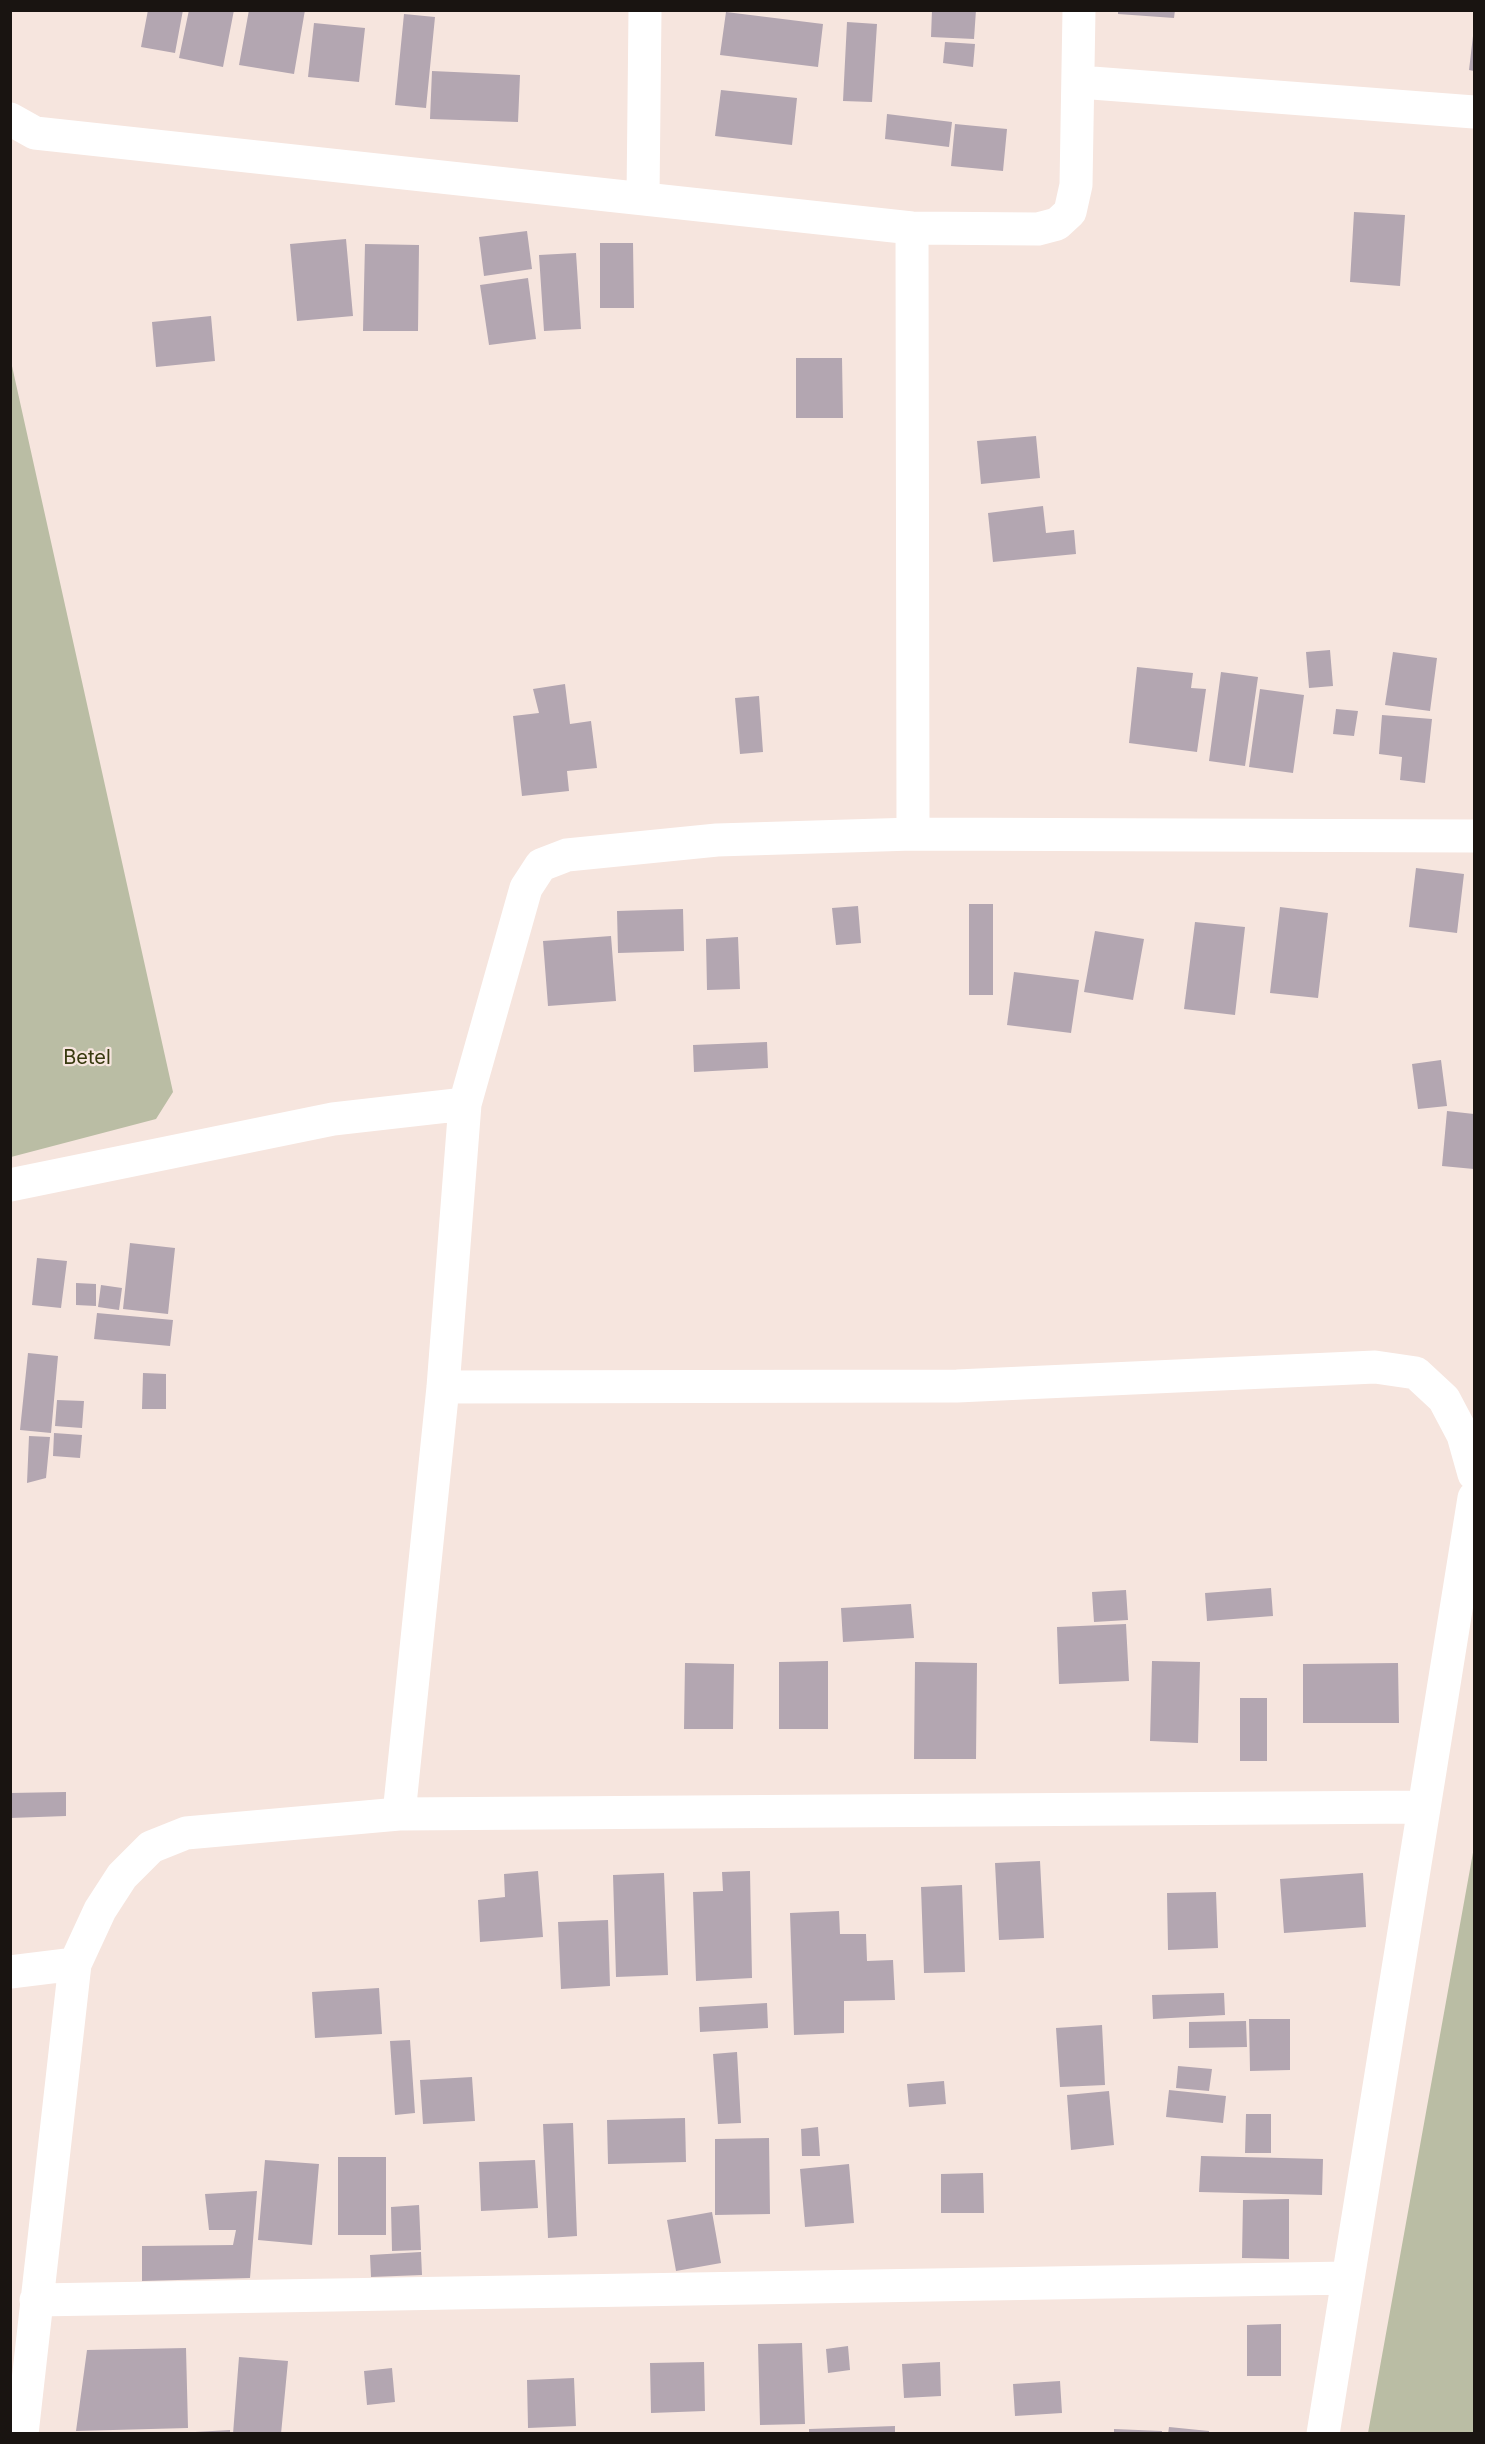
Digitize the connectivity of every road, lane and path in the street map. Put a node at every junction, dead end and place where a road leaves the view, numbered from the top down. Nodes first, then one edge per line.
1 (645, 10) edge
2 (1078, 10) edge
3 (1079, 82) junction
4 (1474, 112) edge
5 (10, 119) edge
6 (643, 198) junction
7 (912, 228) junction
8 (913, 834) junction
9 (1474, 836) edge
10 (465, 1104) junction
11 (10, 1185) edge
12 (443, 1387) junction
13 (1474, 1474) edge
14 (1474, 1498) edge
15 (1423, 1806) junction
16 (399, 1814) junction
17 (75, 1964) junction
18 (10, 1972) edge
19 (1348, 2277) junction
20 (36, 2300) junction
21 (18, 2391) edge
22 (22, 2433) edge
23 (1323, 2433) edge

1 - 6 street
2 - 3 street
3 - 4 street
3 - 7 street
5 - 6 street
6 - 7 street
7 - 8 street
8 - 9 street
8 - 10 street
10 - 11 street
10 - 12 street
12 - 13 street
12 - 16 street
14 - 15 street
15 - 16 street
15 - 19 street
16 - 17 street
17 - 18 street
17 - 20 street
19 - 20 street
19 - 23 street
20 - 21 street
21 - 22 street

